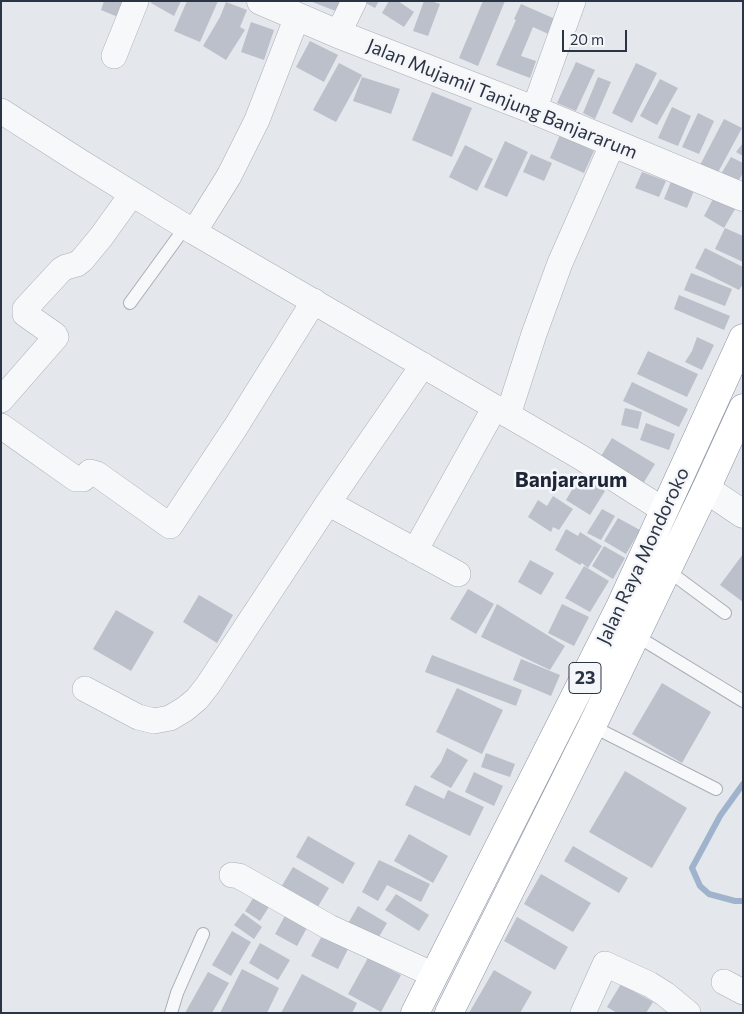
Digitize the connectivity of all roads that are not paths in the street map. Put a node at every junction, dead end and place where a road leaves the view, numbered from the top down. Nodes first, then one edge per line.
1 (136, 1) edge
2 (261, 1) edge
3 (354, 1) edge
4 (574, 1) edge
5 (297, 17) junction
6 (338, 34) junction
7 (114, 56) dead end
8 (534, 110) junction
9 (1, 111) edge
10 (613, 143) junction
11 (132, 194) junction
12 (743, 197) edge
13 (190, 229) junction
14 (314, 301) junction
15 (130, 303) dead end
16 (743, 338) edge
17 (423, 365) junction
18 (1, 400) edge
19 (743, 408) edge
20 (502, 411) junction
21 (1, 426) edge
22 (706, 489) junction
23 (328, 503) junction
24 (665, 511) junction
25 (743, 514) edge
26 (416, 552) junction
27 (667, 570) junction
28 (458, 574) dead end
29 (725, 613) dead end
30 (635, 635) junction
31 (85, 689) dead end
32 (743, 702) edge
33 (592, 726) junction
34 (716, 790) dead end
35 (232, 875) dead end
36 (203, 934) dead end
37 (434, 975) junction
38 (172, 1013) edge
39 (415, 1013) edge
40 (449, 1013) edge
41 (583, 1013) edge
42 (688, 1013) edge

1 - 7 street
2 - 5 street, Jalan Mujamil Tanjung Banjararum
3 - 6 street
4 - 8 street
5 - 6 street, Jalan Mujamil Tanjung Banjararum
5 - 13 street
6 - 8 street, Jalan Mujamil Tanjung Banjararum
8 - 10 street, Jalan Mujamil Tanjung Banjararum
9 - 11 street
10 - 12 street, Jalan Mujamil Tanjung Banjararum
10 - 20 street
11 - 13 street
11 - 18 street
13 - 14 street
13 - 15 lane
14 - 17 street
14 - 21 street
16 - 24 highway, Jalan Raya Mondoroko / 23
17 - 20 street
17 - 23 street
19 - 22 highway, Jalan Raya Mondoroko / 23
20 - 24 street
20 - 26 street
22 - 25 street
22 - 27 highway, Jalan Raya Mondoroko / 23
23 - 26 street
23 - 31 street
24 - 37 highway, Jalan Raya Mondoroko / 23
26 - 28 street
27 - 29 lane
27 - 30 highway, Jalan Raya Mondoroko / 23
30 - 32 lane
30 - 33 highway, Jalan Raya Mondoroko / 23
33 - 34 lane
33 - 40 highway, Jalan Raya Mondoroko / 23
35 - 37 street
36 - 38 lane
37 - 39 highway, Jalan Raya Mondoroko / 23
41 - 42 street

